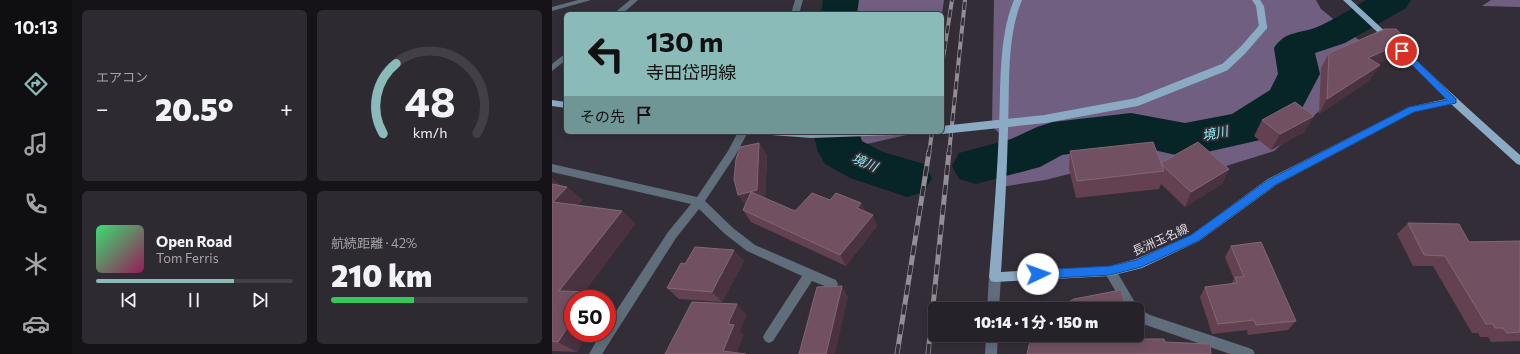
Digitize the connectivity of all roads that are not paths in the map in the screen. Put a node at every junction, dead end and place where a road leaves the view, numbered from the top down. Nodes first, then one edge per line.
1 (587, 0) edge
2 (634, 0) edge
3 (799, 0) edge
4 (1018, 0) edge
5 (1256, 0) edge
6 (1348, 2) edge
7 (552, 9) edge
8 (619, 12) edge
9 (796, 12) edge
10 (564, 58) edge
11 (552, 68) edge
12 (1453, 101) junction
13 (552, 103) edge
14 (564, 105) edge
15 (944, 130) edge
16 (742, 134) edge
17 (798, 134) edge
18 (839, 134) edge
19 (1520, 161) edge
20 (552, 168) edge
21 (699, 202) junction
22 (1110, 271) junction
23 (809, 275) junction
24 (995, 277) junction
25 (832, 284) dead end
26 (993, 302) edge
27 (1130, 302) edge
28 (1144, 318) edge
29 (769, 336) dead end
30 (992, 342) edge
31 (595, 354) edge
32 (991, 354) edge
33 (1249, 354) edge

1 - 7 street
2 - 8 street
3 - 9 street
4 - 24 main road
5 - 15 main road, bridge
6 - 12 main road
10 - 11 street
12 - 19 main road
12 - 22 main road, 長洲玉名線
13 - 14 main road
16 - 21 street
17 - 18 main road
20 - 21 street
21 - 23 street
21 - 31 street
22 - 24 main road, 長洲玉名線
22 - 27 street
23 - 25 street
23 - 29 street
24 - 26 street
28 - 33 street
30 - 32 street

